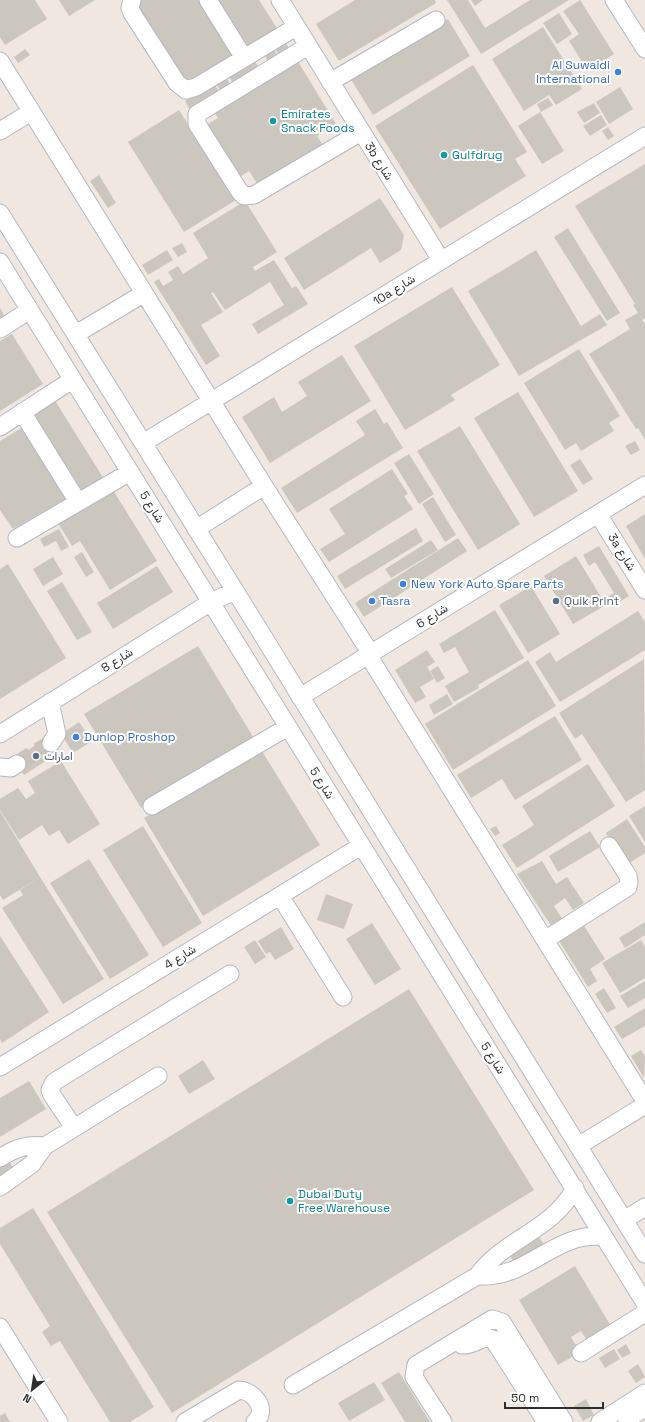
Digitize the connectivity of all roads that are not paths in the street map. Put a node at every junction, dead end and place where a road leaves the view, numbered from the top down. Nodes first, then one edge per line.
1 (132, 0) edge
2 (208, 0) edge
3 (280, 0) edge
4 (614, 0) edge
5 (436, 20) dead end
6 (296, 27) junction
7 (308, 46) junction
8 (645, 50) edge
9 (244, 58) junction
10 (0, 61) edge
11 (330, 82) junction
12 (31, 112) junction
13 (0, 131) edge
14 (361, 132) junction
15 (645, 136) edge
16 (0, 213) edge
17 (441, 260) junction
18 (0, 262) edge
19 (143, 294) junction
20 (30, 310) junction
21 (0, 328) edge
22 (76, 334) junction
23 (72, 380) junction
24 (211, 402) junction
25 (22, 412) junction
26 (0, 427) edge
27 (143, 443) junction
28 (130, 472) junction
29 (645, 485) edge
30 (264, 486) junction
31 (78, 502) junction
32 (598, 514) junction
33 (196, 529) junction
34 (17, 538) dead end
35 (645, 590) edge
36 (237, 594) junction
37 (211, 602) junction
38 (369, 654) junction
39 (300, 697) junction
40 (50, 702) junction
41 (288, 727) junction
42 (0, 734) edge
43 (51, 743) dead end
44 (17, 764) tunnel mouth
45 (0, 767) edge
46 (152, 806) dead end
47 (361, 846) junction
48 (609, 846) dead end
49 (280, 896) junction
50 (545, 940) junction
51 (230, 974) dead end
52 (344, 997) dead end
53 (0, 1067) edge
54 (158, 1076) dead end
55 (645, 1101) edge
56 (645, 1106) edge
57 (74, 1128) junction
58 (45, 1146) junction
59 (578, 1146) junction
60 (0, 1158) edge
61 (0, 1187) edge
62 (575, 1188) junction
63 (645, 1207) edge
64 (624, 1220) junction
65 (603, 1236) junction
66 (645, 1254) edge
67 (476, 1276) junction
68 (638, 1280) edge
69 (645, 1303) edge
70 (645, 1313) edge
71 (0, 1327) edge
72 (454, 1342) junction
73 (5, 1348) edge
74 (581, 1354) dead end
75 (293, 1385) dead end
76 (645, 1393) edge
77 (645, 1408) edge
78 (59, 1422) edge
79 (186, 1422) edge
80 (255, 1422) edge
81 (443, 1422) edge
82 (546, 1422) edge
83 (564, 1422) edge
84 (600, 1422) edge
85 (627, 1422) edge

1 - 9 street
2 - 9 street
3 - 6 street, 3b شارع
4 - 8 street
5 - 11 street
6 - 7 street, 3b شارع
6 - 9 street
7 - 11 street, 3b شارع
7 - 14 street
10 - 12 street
11 - 14 street, 3b شارع
12 - 13 street
12 - 19 street
14 - 17 street, 3b شارع
15 - 17 street, 10a شارع
16 - 22 street
17 - 24 street, 10a شارع
18 - 20 street, شارع 5
19 - 22 street
19 - 24 street
20 - 21 street
20 - 23 street, شارع 5
22 - 27 street
23 - 25 street
23 - 28 street, شارع 5
24 - 27 street, 10a شارع
24 - 30 street
25 - 26 street
25 - 31 street
27 - 33 street
28 - 31 street
28 - 37 street, شارع 5
29 - 32 street, شارع 6
30 - 33 street
30 - 38 street
31 - 34 street
32 - 35 street, 3a شارع
32 - 38 street, شارع 6
33 - 36 street
36 - 37 street, شارع 8
36 - 39 street
37 - 40 street, شارع 8
37 - 41 street, شارع 5
38 - 39 street, شارع 6
38 - 50 street
39 - 59 street
40 - 42 street, شارع 8
40 - 43 street
41 - 46 street
41 - 47 street, شارع 5
44 - 45 street
47 - 49 street, شارع 4
47 - 62 street, شارع 5
48 - 50 street
49 - 52 street
49 - 53 street, شارع 4
50 - 55 street
51 - 57 street
54 - 57 street
56 - 59 street
57 - 58 street
58 - 60 street
58 - 61 street
59 - 64 street
62 - 65 street, شارع 5
62 - 67 street
63 - 64 street
64 - 66 street
65 - 67 street
65 - 68 street, شارع 5
67 - 75 street
68 - 69 street, شارع 5
70 - 74 street
71 - 73 street
72 - 81 street
72 - 82 street
72 - 83 street
73 - 78 street
76 - 84 street
77 - 85 street
79 - 80 street

